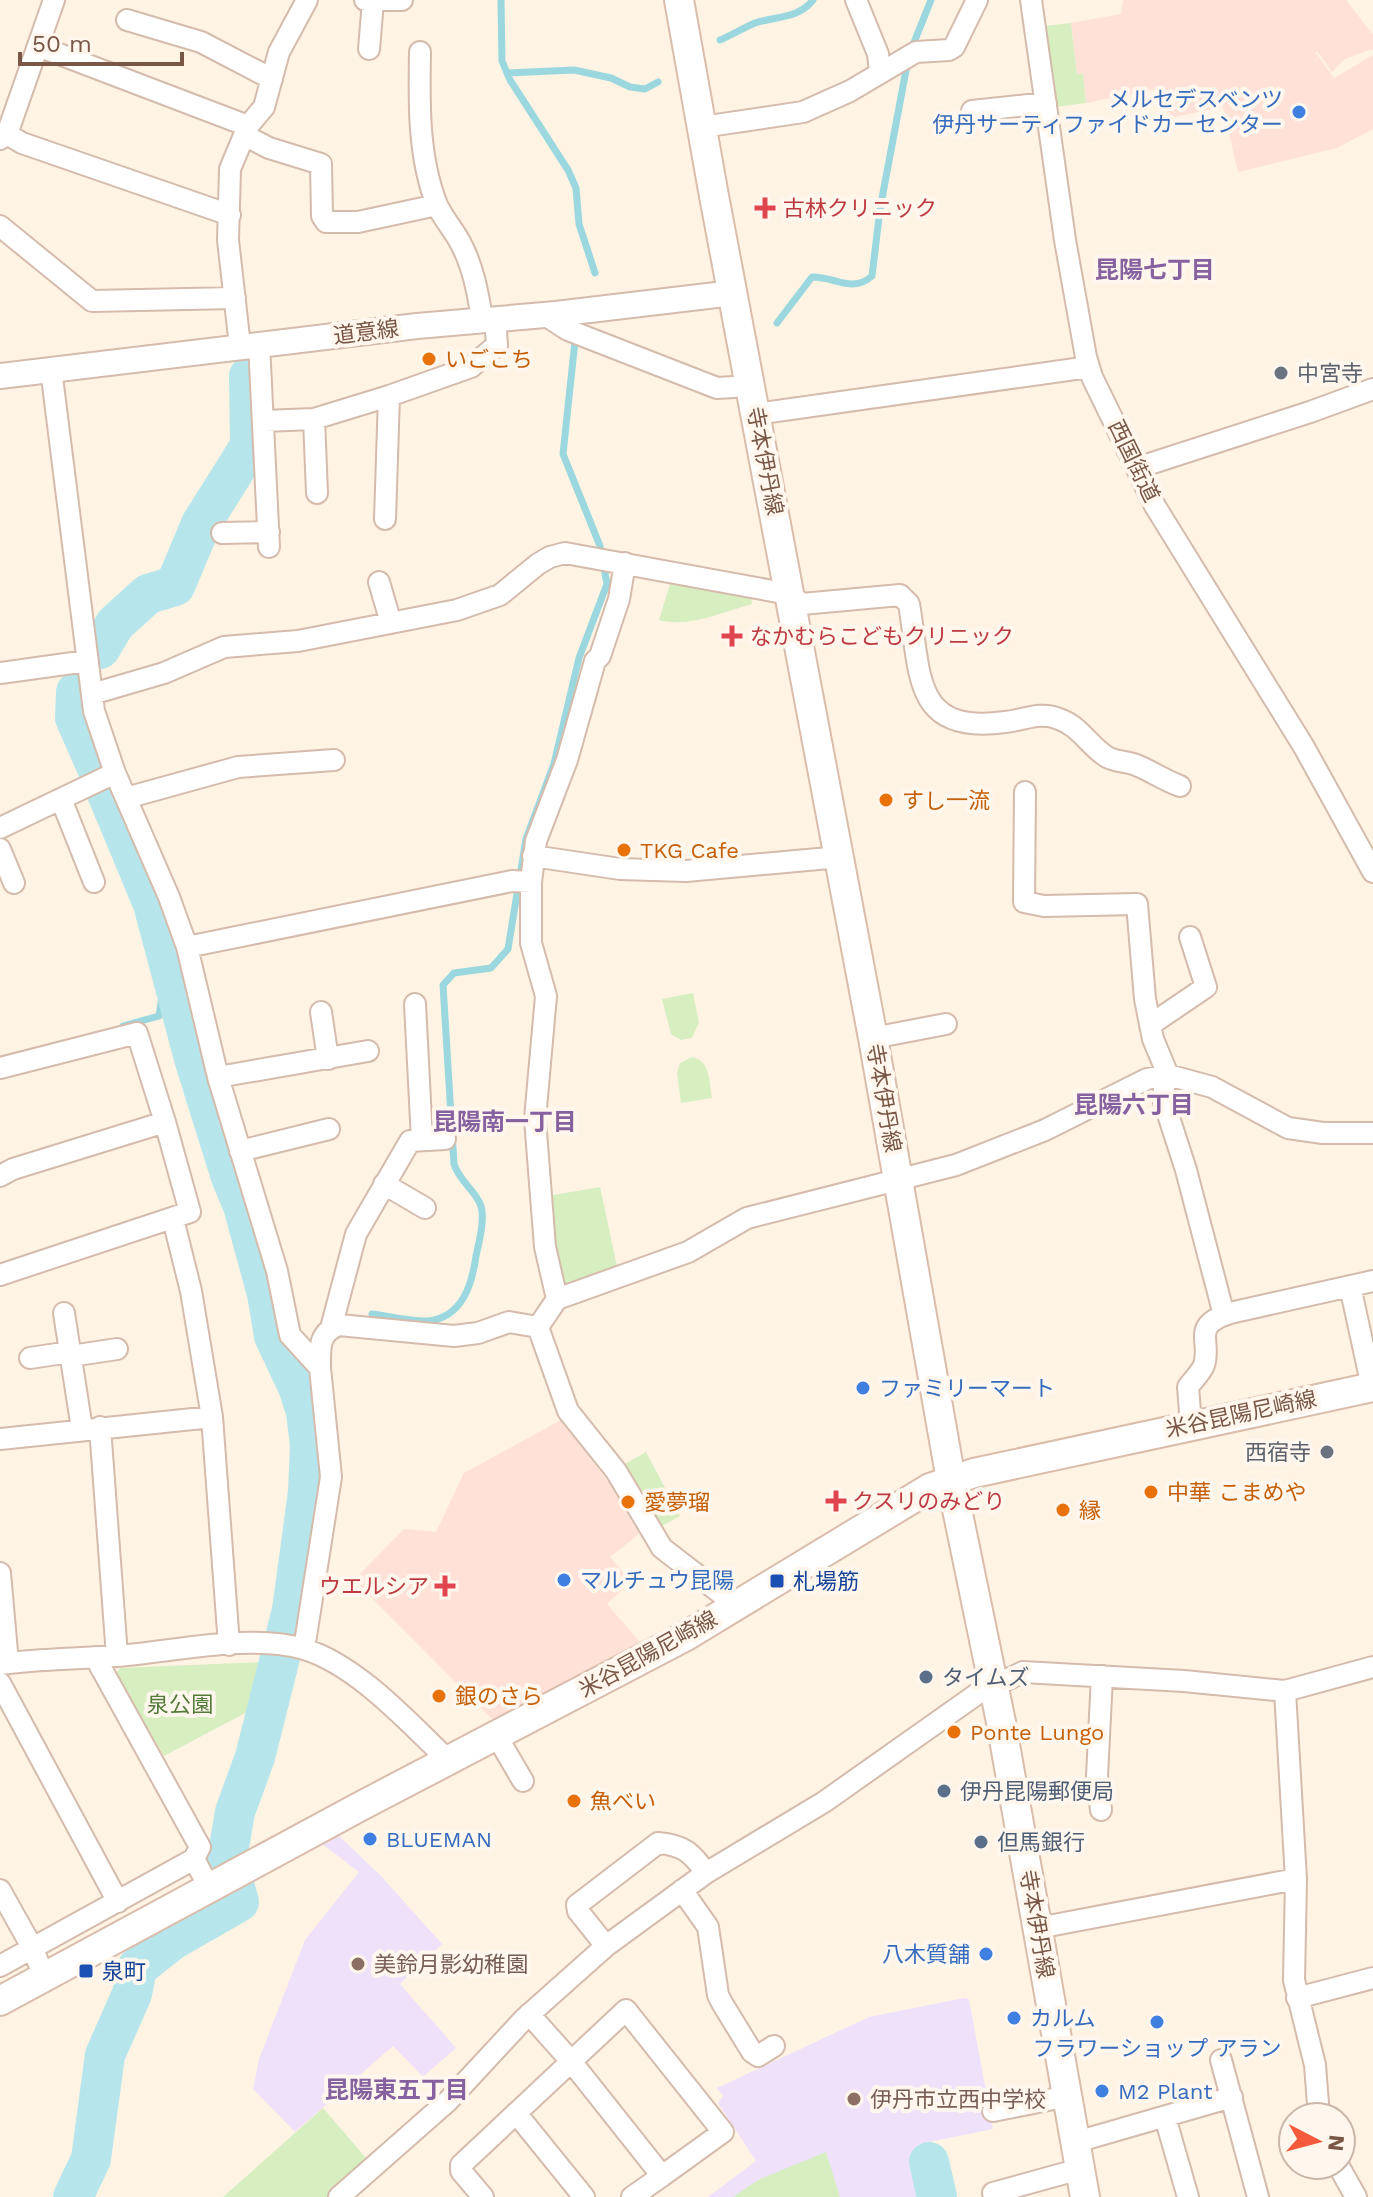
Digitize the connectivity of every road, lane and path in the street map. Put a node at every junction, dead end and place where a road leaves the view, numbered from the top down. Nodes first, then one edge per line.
1 (54, 0) edge
2 (307, 0) edge
3 (402, 0) edge
4 (856, 0) edge
5 (977, 0) edge
6 (1031, 0) edge
7 (369, 1) edge
8 (684, 1) edge
9 (127, 20) dead end
10 (38, 46) junction
11 (369, 49) dead end
12 (420, 52) dead end
13 (880, 72) junction
14 (272, 79) junction
15 (1046, 103) junction
16 (972, 111) dead end
17 (702, 127) junction
18 (246, 130) junction
19 (4, 137) edge
20 (437, 205) junction
21 (230, 215) junction
22 (0, 226) edge
23 (733, 293) junction
24 (235, 298) junction
25 (545, 315) junction
26 (488, 319) junction
27 (250, 345) junction
28 (1089, 367) junction
29 (51, 369) junction
30 (0, 376) edge
31 (1373, 389) edge
32 (389, 396) junction
33 (753, 400) junction
34 (314, 419) junction
35 (264, 421) junction
36 (1137, 468) junction
37 (317, 493) dead end
38 (392, 507) dead end
39 (222, 533) dead end
40 (625, 563) junction
41 (379, 582) dead end
42 (789, 594) junction
43 (391, 623) junction
44 (87, 661) junction
45 (0, 673) edge
46 (92, 694) junction
47 (334, 760) dead end
48 (115, 773) junction
49 (1180, 786) dead end
50 (1025, 792) dead end
51 (126, 798) junction
52 (61, 799) junction
53 (0, 828) edge
54 (0, 849) edge
55 (533, 856) junction
56 (840, 857) junction
57 (1373, 872) edge
58 (94, 882) dead end
59 (531, 882) junction
60 (14, 883) dead end
61 (1190, 937) dead end
62 (187, 947) junction
63 (415, 1004) dead end
64 (321, 1012) dead end
65 (940, 1021) dead end
66 (1150, 1025) junction
67 (873, 1038) junction
68 (368, 1051) dead end
69 (328, 1059) junction
70 (0, 1068) edge
71 (1168, 1075) junction
72 (218, 1077) junction
73 (165, 1122) junction
74 (329, 1129) dead end
75 (1373, 1133) edge
76 (445, 1139) dead end
77 (422, 1140) junction
78 (240, 1151) junction
79 (0, 1176) edge
80 (898, 1181) junction
81 (384, 1184) junction
82 (425, 1208) dead end
83 (173, 1219) junction
84 (0, 1275) edge
85 (1373, 1281) edge
86 (1350, 1286) junction
87 (557, 1299) junction
88 (64, 1313) dead end
89 (1224, 1315) junction
90 (538, 1327) junction
91 (331, 1328) junction
92 (117, 1349) dead end
93 (70, 1354) junction
94 (30, 1358) dead end
95 (320, 1368) junction
96 (1373, 1387) edge
97 (212, 1417) junction
98 (1191, 1424) junction
99 (91, 1428) junction
100 (0, 1439) edge
101 (951, 1480) junction
102 (0, 1573) edge
103 (736, 1605) junction
104 (229, 1645) junction
105 (291, 1647) junction
106 (117, 1656) junction
107 (95, 1657) junction
108 (1373, 1667) edge
109 (3, 1670) edge
110 (1102, 1676) junction
111 (994, 1687) junction
112 (1285, 1691) junction
113 (496, 1735) junction
114 (448, 1760) junction
115 (523, 1781) dead end
116 (1095, 1800) dead end
117 (194, 1859) junction
118 (706, 1873) junction
119 (1296, 1879) junction
120 (212, 1887) junction
121 (0, 1890) edge
122 (682, 1890) junction
123 (118, 1902) junction
124 (1038, 1928) junction
125 (606, 1946) junction
126 (33, 1949) junction
127 (0, 1966) edge
128 (44, 1977) junction
129 (1373, 1978) edge
130 (1297, 1998) junction
131 (0, 2001) edge
132 (529, 2014) junction
133 (774, 2046) dead end
134 (570, 2060) junction
135 (1221, 2060) dead end
136 (1068, 2096) junction
137 (1232, 2097) junction
138 (1318, 2101) edge
139 (993, 2111) dead end
140 (516, 2113) junction
141 (1165, 2117) junction
142 (1080, 2169) edge
143 (662, 2176) junction
144 (339, 2197) edge
145 (483, 2197) edge
146 (584, 2197) edge
147 (632, 2197) edge
148 (995, 2197) edge
149 (1188, 2197) edge
150 (1258, 2197) edge

1 - 10 street
2 - 14 street
3 - 7 street
4 - 13 street
5 - 13 street
6 - 15 street, 西国街道
7 - 11 street
8 - 17 main road, 寺本伊丹線
9 - 14 street
10 - 18 street
10 - 19 street
12 - 20 street
13 - 17 street
14 - 18 street
15 - 16 street
15 - 28 street, 西国街道
17 - 23 main road, 寺本伊丹線
18 - 20 street
18 - 21 street
19 - 21 street
20 - 26 street
21 - 24 street
22 - 24 street
23 - 25 street, 道意線
23 - 33 main road, 寺本伊丹線
24 - 27 street
25 - 26 street, 道意線
25 - 33 street
26 - 27 street, 道意線
26 - 32 street
27 - 29 street, 道意線
27 - 35 street
28 - 33 street
28 - 36 street, 西国街道
29 - 30 street, 道意線
29 - 44 street
31 - 36 street
32 - 34 street
32 - 38 street
33 - 42 main road, 寺本伊丹線
34 - 35 street
34 - 37 street
35 - 39 street
36 - 57 street, 西国街道
40 - 42 street
40 - 43 street
40 - 55 street
41 - 43 street
42 - 49 street
42 - 56 main road, 寺本伊丹線
43 - 46 street
44 - 45 street
44 - 46 street
46 - 48 street
47 - 51 street
48 - 51 street
48 - 52 street
50 - 66 street
51 - 62 street
52 - 53 street
52 - 58 street
54 - 60 street
55 - 56 street
55 - 59 street
56 - 67 main road, 寺本伊丹線
59 - 62 street
59 - 87 street
61 - 66 street
62 - 72 street
63 - 77 street
64 - 69 street
65 - 67 street
66 - 71 street
67 - 80 main road, 寺本伊丹線
68 - 69 street
69 - 72 street
70 - 73 street
71 - 75 street
71 - 80 street
71 - 89 street
72 - 78 street
73 - 79 street
73 - 83 street
74 - 78 street
76 - 77 street
77 - 81 street
78 - 95 street
80 - 87 street
80 - 101 main road, 寺本伊丹線
81 - 82 street
81 - 91 street
83 - 84 street
83 - 97 street
85 - 86 street
86 - 89 street
86 - 96 street
87 - 90 street
88 - 93 street
89 - 98 street
90 - 91 street
90 - 103 street
91 - 95 street
92 - 93 street
93 - 94 street
93 - 99 street
95 - 105 street
96 - 98 main road, 米谷昆陽尼崎線
97 - 99 street
97 - 104 street
98 - 101 main road, 米谷昆陽尼崎線
99 - 100 street
99 - 106 street
101 - 103 main road, 米谷昆陽尼崎線
101 - 111 main road, 寺本伊丹線
102 - 109 street
103 - 113 main road, 米谷昆陽尼崎線
104 - 105 street
104 - 106 street
105 - 114 street
106 - 107 street
107 - 109 street
107 - 117 street
108 - 112 street
109 - 123 street
110 - 111 street
110 - 112 street
110 - 116 street
111 - 118 street
111 - 124 main road, 寺本伊丹線
112 - 119 street
113 - 114 main road, 米谷昆陽尼崎線
113 - 115 street
114 - 120 main road, 米谷昆陽尼崎線
117 - 120 street
117 - 123 street
118 - 122 street
118 - 125 street
119 - 124 street
119 - 130 street
120 - 128 main road, 米谷昆陽尼崎線
121 - 126 street
122 - 125 street
122 - 133 street
123 - 126 street
124 - 136 main road, 寺本伊丹線
125 - 132 street
126 - 127 street
126 - 128 street
128 - 131 main road, 米谷昆陽尼崎線
129 - 130 street
130 - 138 street
132 - 134 street
132 - 144 street
134 - 140 street
134 - 143 street
134 - 143 street
135 - 137 street
136 - 139 street
136 - 142 main road, 寺本伊丹線
137 - 141 street
137 - 150 street
140 - 145 street
140 - 146 street
141 - 142 street
141 - 149 street
142 - 148 street
143 - 147 street

